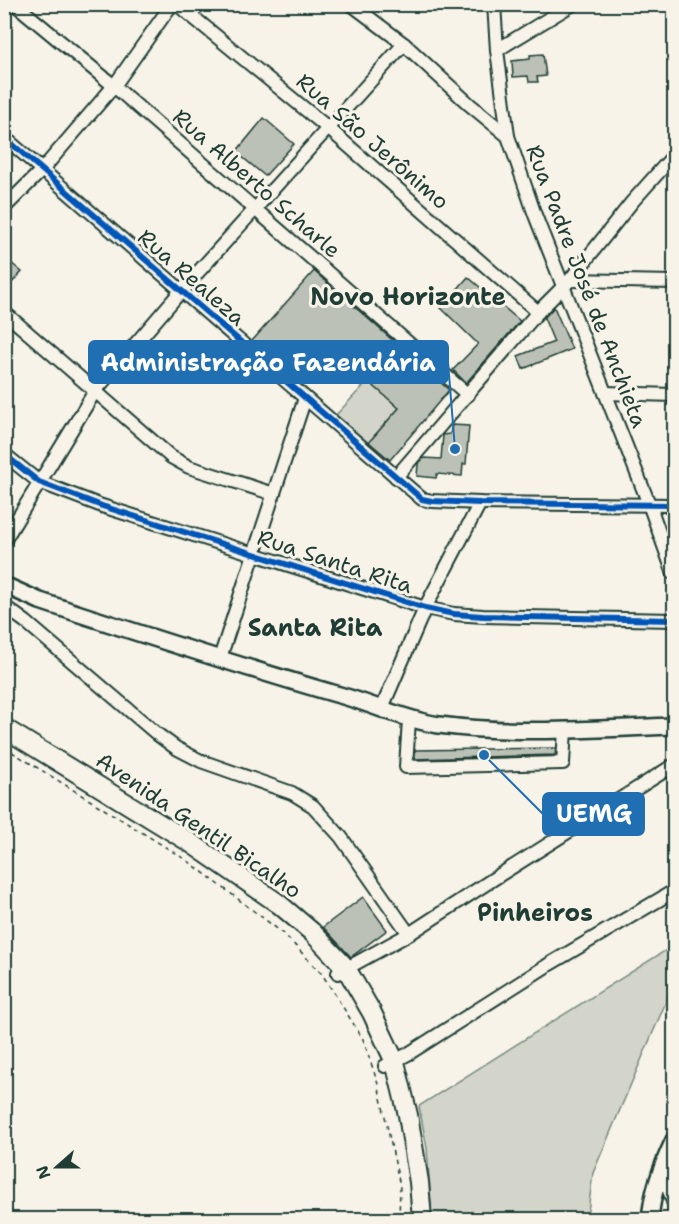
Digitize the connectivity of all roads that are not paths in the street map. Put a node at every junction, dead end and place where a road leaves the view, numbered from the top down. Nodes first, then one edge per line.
1 (15, 4) edge
2 (172, 4) edge
3 (177, 4) edge
4 (351, 4) edge
5 (494, 4) edge
6 (573, 4) edge
7 (404, 44) junction
8 (497, 50) junction
9 (114, 86) junction
10 (327, 128) junction
11 (508, 136) junction
12 (4, 137) edge
13 (675, 155) edge
14 (669, 169) edge
15 (42, 170) junction
16 (4, 208) edge
17 (255, 210) junction
18 (567, 282) junction
19 (675, 282) edge
20 (181, 291) junction
21 (4, 312) edge
22 (538, 312) junction
23 (95, 391) junction
24 (605, 393) junction
25 (468, 395) junction
26 (675, 395) edge
27 (304, 398) junction
28 (4, 454) edge
29 (396, 477) junction
30 (39, 482) junction
31 (274, 494) junction
32 (480, 503) junction
33 (649, 504) junction
34 (675, 505) edge
35 (4, 541) edge
36 (255, 554) junction
37 (675, 574) edge
38 (4, 585) edge
39 (4, 606) edge
40 (425, 608) junction
41 (675, 620) edge
42 (220, 658) junction
43 (382, 708) junction
44 (409, 719) junction
45 (4, 728) edge
46 (672, 728) edge
47 (565, 730) junction
48 (4, 741) edge
49 (675, 765) edge
50 (675, 891) edge
51 (409, 934) junction
52 (342, 970) junction
53 (390, 1064) junction
54 (675, 1140) edge
55 (661, 1169) junction
56 (675, 1204) edge
57 (411, 1220) edge
58 (422, 1220) edge
59 (650, 1220) edge

1 - 9 street, Rua Alberto Scharle
2 - 9 street
3 - 10 street, Rua São Jerônimo
4 - 7 street
5 - 8 street, Rua Padre José de Anchieta
6 - 8 street
7 - 10 street
7 - 11 street
8 - 11 street, Rua Padre José de Anchieta
9 - 15 street
9 - 17 street, Rua Alberto Scharle
10 - 17 street
10 - 22 street, Rua São Jerônimo
11 - 18 street, Rua Padre José de Anchieta
12 - 15 street, Rua Realeza
13 - 14 street
14 - 18 street
15 - 16 street
15 - 20 street, Rua Realeza
17 - 20 street
17 - 25 street, Rua Alberto Scharle
18 - 19 street
18 - 22 street
18 - 24 street, Rua Padre José de Anchieta
20 - 23 street
20 - 27 street, Rua Realeza
21 - 23 street
22 - 25 street
23 - 30 street
23 - 31 street
24 - 26 street
24 - 33 street, Rua Padre José de Anchieta
25 - 29 street
27 - 29 street, Rua Realeza
27 - 31 street
28 - 30 street, Rua Santa Rita
29 - 32 street, Rua Realeza
30 - 35 street
30 - 36 street, Rua Santa Rita
31 - 36 street
32 - 33 street, Rua Realeza
32 - 40 street
33 - 34 street, Rua Realeza
33 - 37 street, Rua Padre José de Anchieta
36 - 40 street, Rua Santa Rita
36 - 42 street
38 - 42 street
39 - 51 street
40 - 41 street, Rua Santa Rita
40 - 43 street
42 - 43 street
43 - 44 street
44 - 47 street
44 - 47 street
45 - 52 main road, Avenida Gentil Bicalho
46 - 47 street
48 - 52 main road, Avenida Gentil Bicalho
49 - 51 street
50 - 53 street
51 - 52 street
52 - 53 main road, Avenida Gentil Bicalho
53 - 57 main road, Avenida Gentil Bicalho
53 - 58 main road, Avenida Gentil Bicalho
54 - 55 street
55 - 56 street
55 - 59 street

